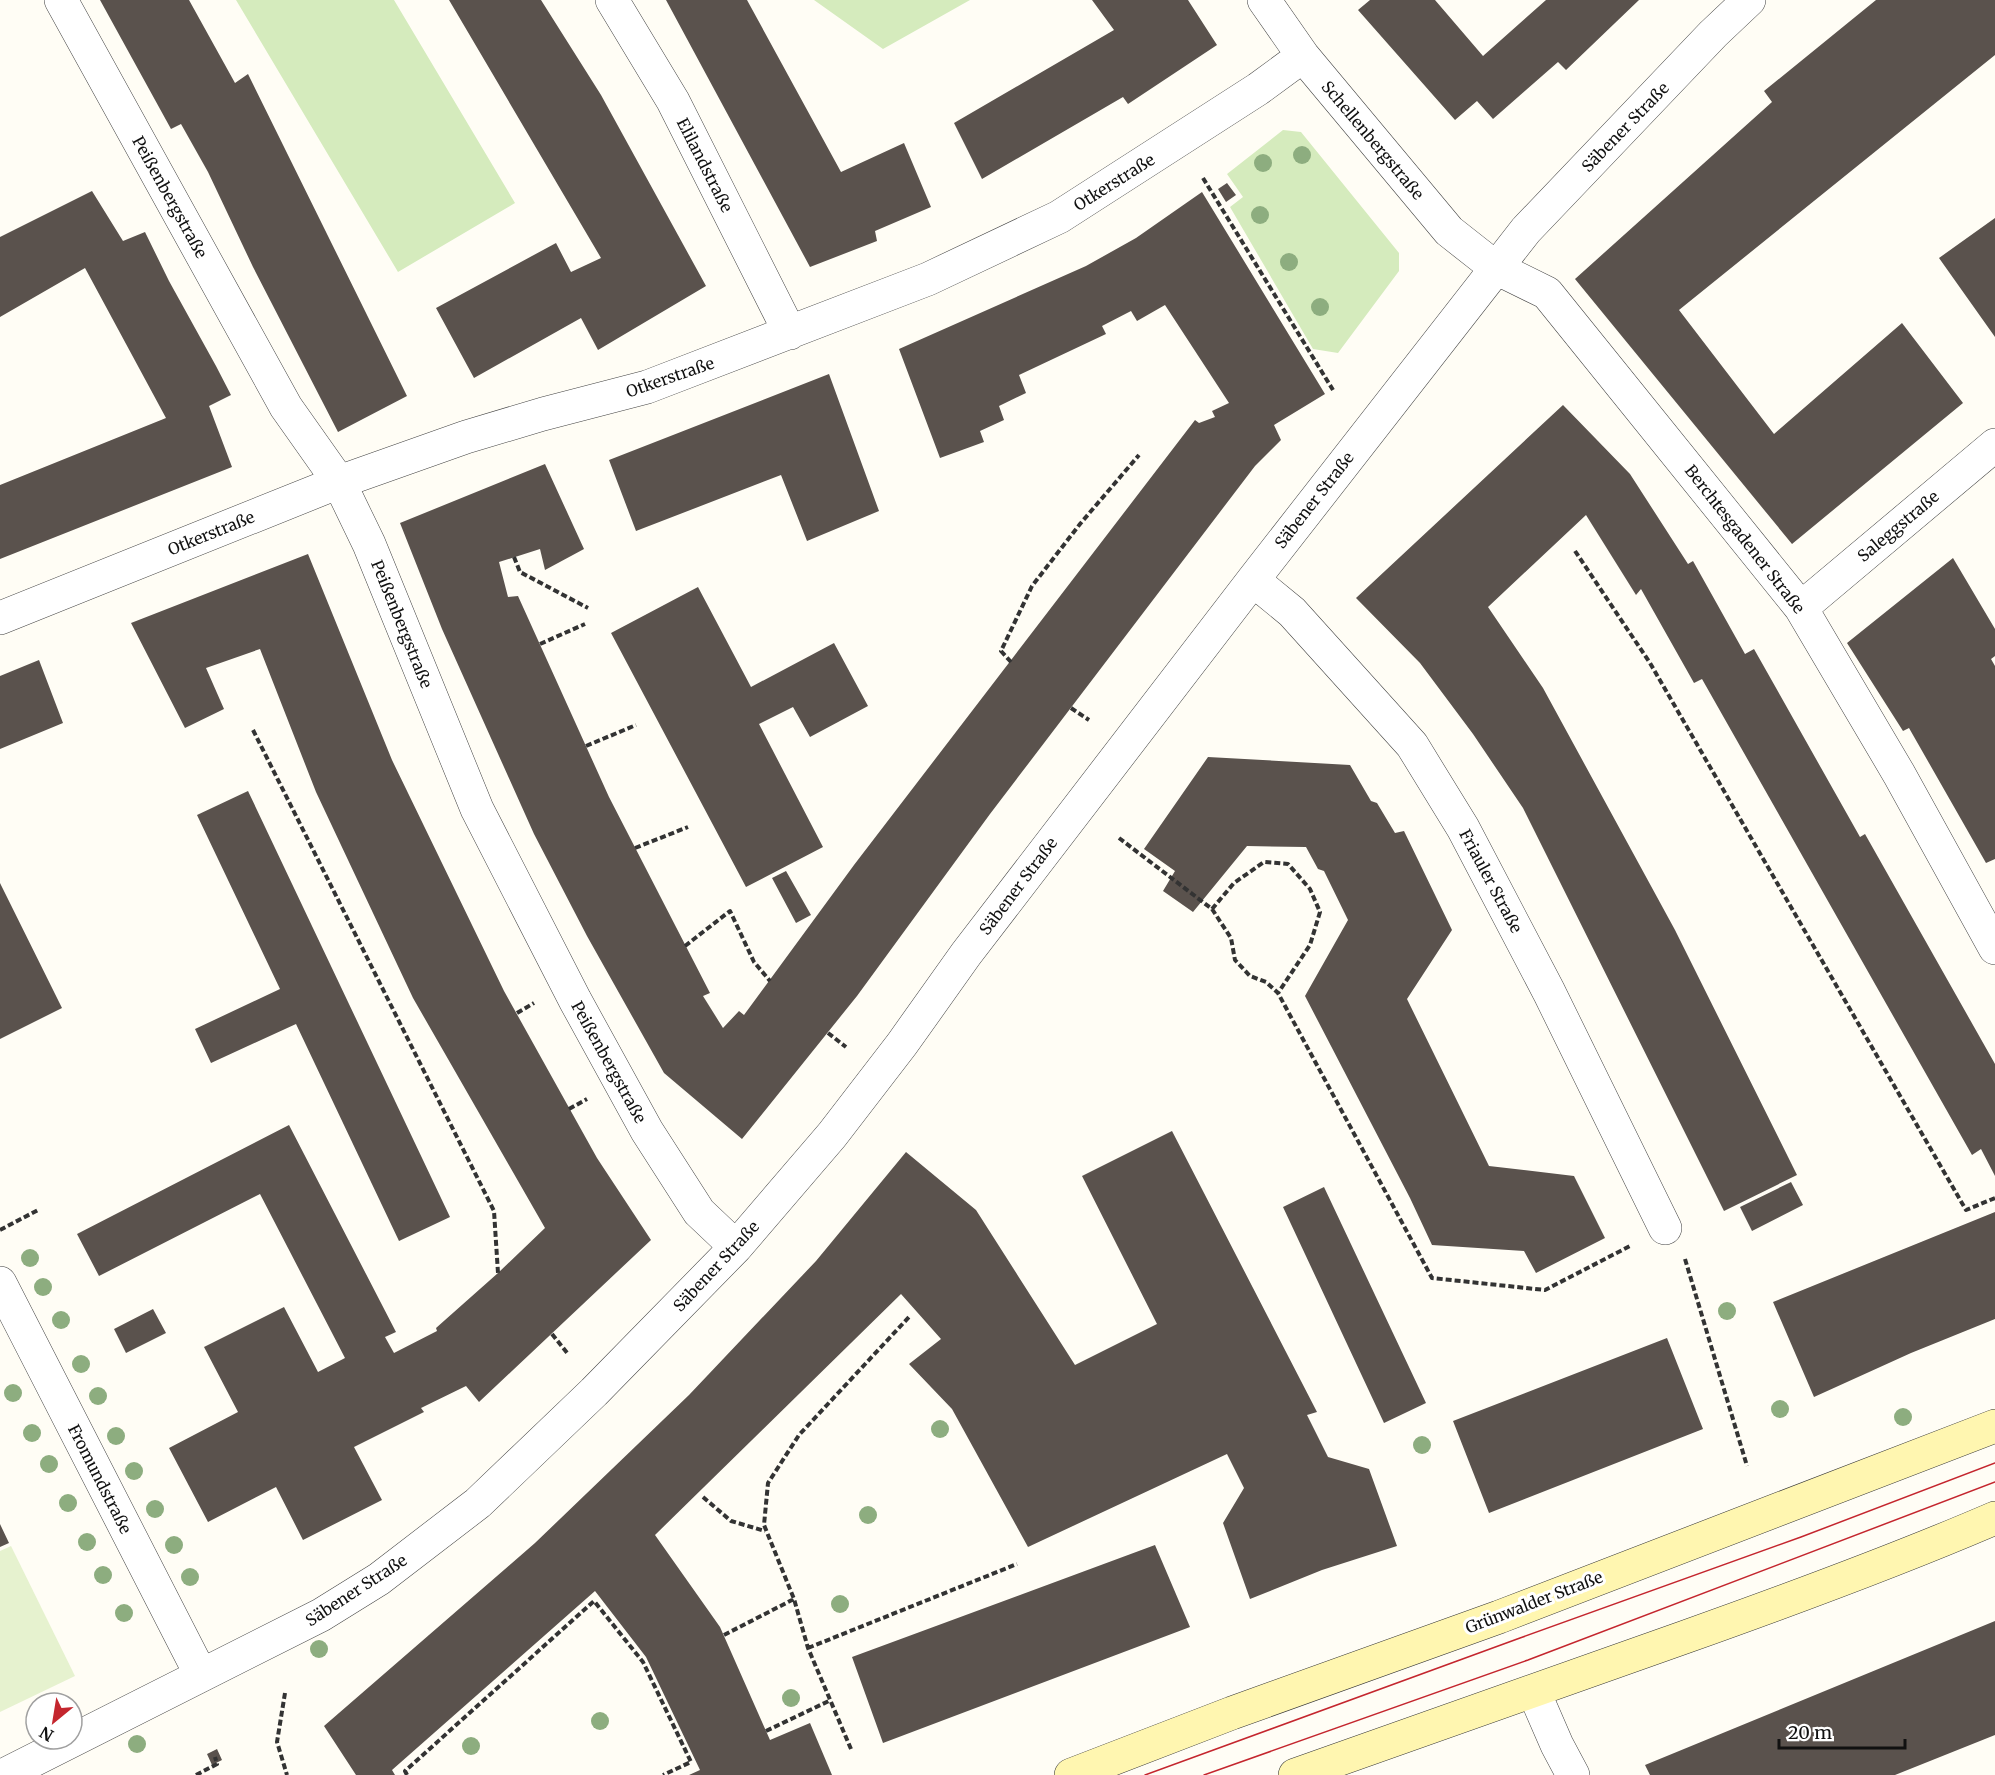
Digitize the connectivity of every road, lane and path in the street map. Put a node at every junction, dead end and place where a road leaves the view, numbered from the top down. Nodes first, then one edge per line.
1 (61, 0) edge
2 (612, 0) edge
3 (1264, 0) edge
4 (1749, 0) edge
5 (1303, 56) junction
6 (1203, 178) dead end
7 (1496, 268) junction
8 (790, 333) junction
9 (1333, 390) dead end
10 (1995, 445) edge
11 (1139, 455) dead end
12 (339, 483) junction
13 (1575, 551) dead end
14 (514, 557) dead end
15 (1252, 580) junction
16 (588, 608) dead end
17 (1801, 608) junction
18 (0, 618) edge
19 (585, 624) dead end
20 (540, 644) dead end
21 (1011, 662) dead end
22 (1071, 708) dead end
23 (1089, 720) dead end
24 (636, 725) dead end
25 (253, 730) dead end
26 (586, 746) dead end
27 (688, 828) dead end
28 (1119, 838) dead end
29 (635, 848) dead end
30 (1212, 909) junction
31 (686, 946) dead end
32 (1995, 948) edge
33 (770, 981) dead end
34 (1278, 993) junction
35 (828, 1033) dead end
36 (846, 1047) dead end
37 (1995, 1198) edge
38 (38, 1210) dead end
39 (1665, 1228) junction
40 (0, 1230) edge
41 (736, 1247) junction
42 (498, 1273) dead end
43 (0, 1283) edge
44 (909, 1317) dead end
45 (552, 1334) dead end
46 (568, 1354) dead end
47 (1995, 1426) edge
48 (1747, 1466) dead end
49 (703, 1497) dead end
50 (1995, 1518) edge
51 (766, 1531) junction
52 (1017, 1564) dead end
53 (794, 1599) junction
54 (724, 1635) dead end
55 (808, 1647) junction
56 (201, 1676) junction
57 (1534, 1692) junction
58 (285, 1693) dead end
59 (831, 1700) junction
60 (766, 1731) dead end
61 (851, 1749) dead end
62 (214, 1757) dead end
63 (4, 1775) edge
64 (196, 1775) edge
65 (287, 1775) edge
66 (407, 1775) edge
67 (663, 1775) edge
68 (1071, 1775) edge
69 (1295, 1775) edge
70 (1573, 1775) edge

1 - 12 street, Peißenbergstraße
2 - 8 street, Elilandstraße
3 - 5 street, Schellenbergstraße
4 - 7 street, Säbener Straße
5 - 7 street, Schellenbergstraße
5 - 8 street, Otkerstraße
6 - 9 path
7 - 15 street, Säbener Straße
7 - 17 street, Berchtesgadener Straße
8 - 12 street, Otkerstraße
10 - 17 street, Saleggstraße
11 - 21 path
12 - 18 street, Otkerstraße
12 - 41 street, Peißenbergstraße
13 - 37 path
14 - 16 path
15 - 39 street, Friauler Straße
15 - 41 street, Säbener Straße
17 - 32 street, Berchtesgadener Straße
19 - 20 path
22 - 23 path
24 - 26 path
25 - 42 path
27 - 29 path
28 - 30 path
30 - 34 path
30 - 34 path
31 - 33 path
34 - 39 path
35 - 36 path
38 - 40 path
39 - 48 path
41 - 56 street, Säbener Straße
43 - 56 street, Fromundstraße
44 - 51 path
45 - 46 path
47 - 68 main road, Grünwalder Straße
49 - 51 path
50 - 57 main road
51 - 53 path
52 - 55 path
53 - 54 path
53 - 55 path
55 - 59 path
56 - 63 street, Säbener Straße
57 - 69 main road
57 - 70 street
58 - 65 path
59 - 60 path
59 - 61 path
62 - 64 path
66 - 67 path

